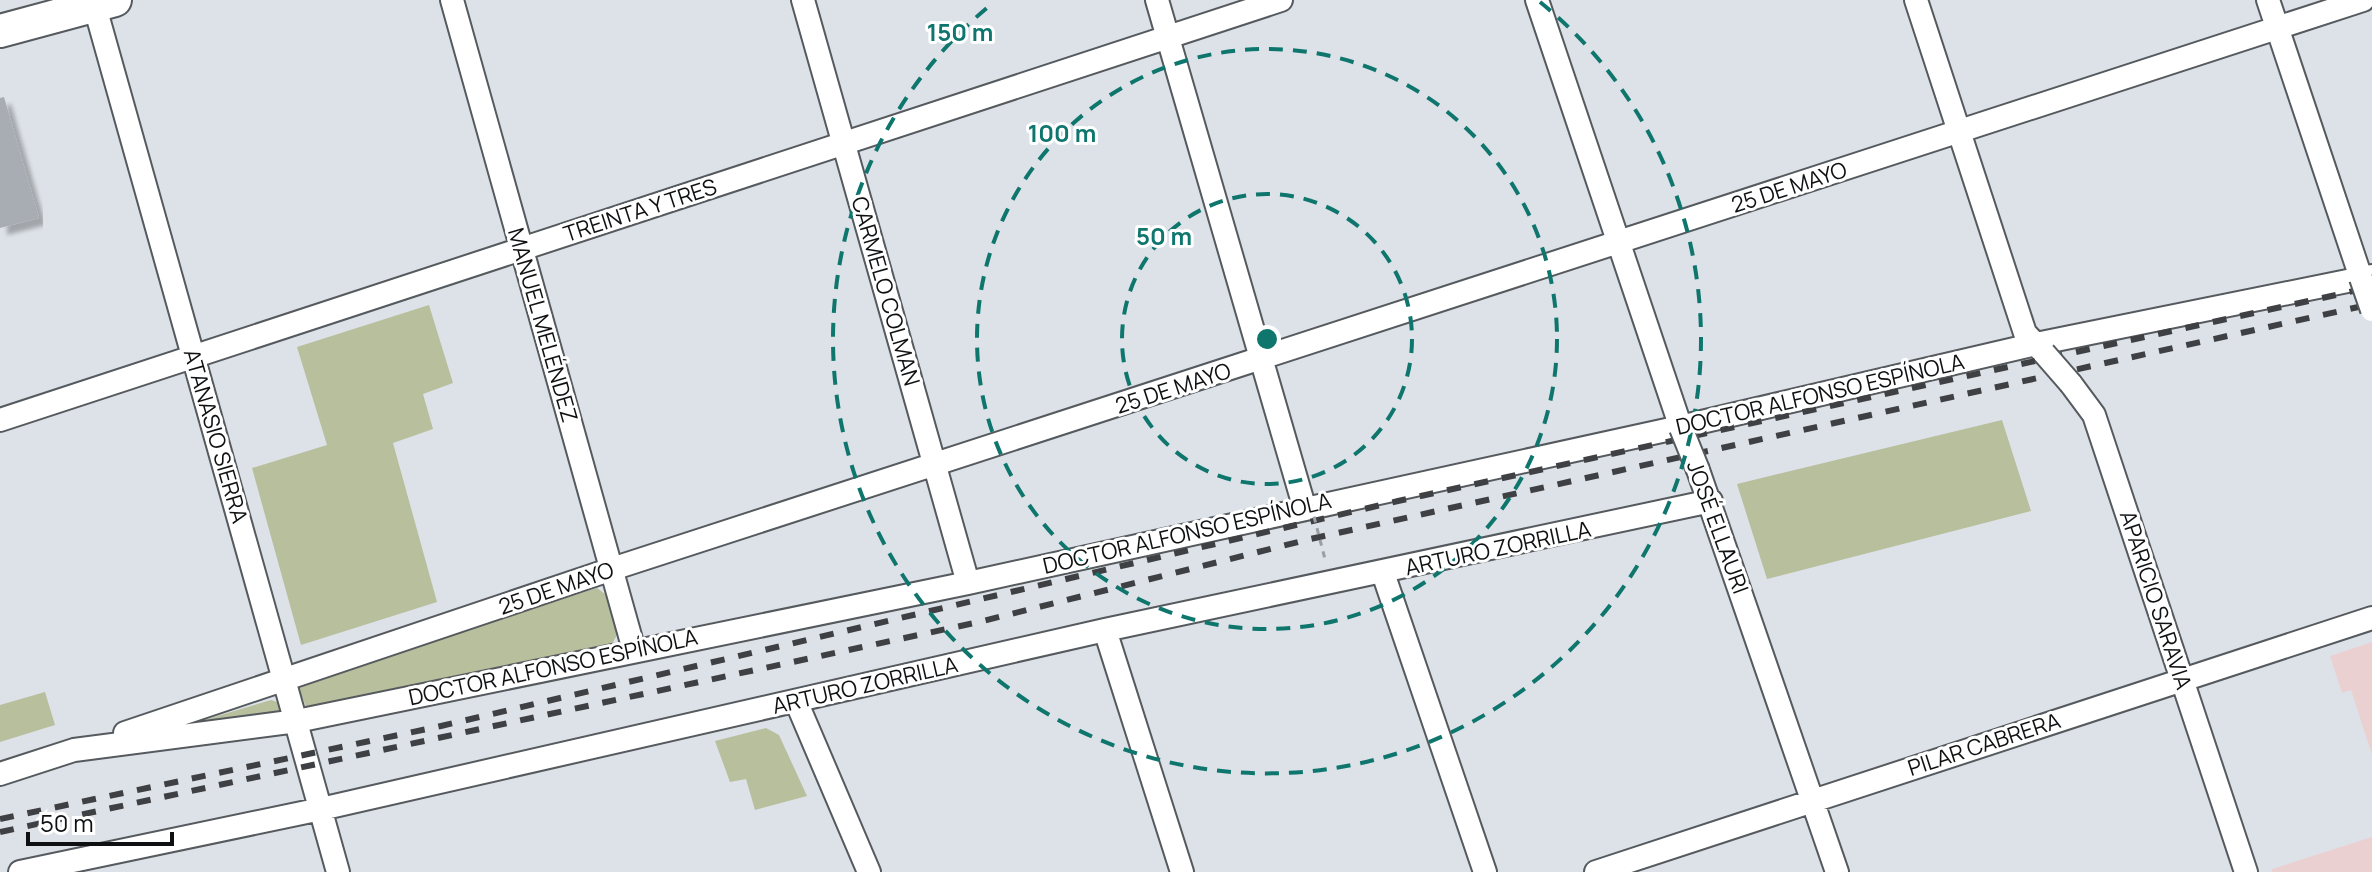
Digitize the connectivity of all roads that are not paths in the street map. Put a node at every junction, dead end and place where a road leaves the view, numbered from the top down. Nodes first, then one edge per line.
1 (452, 0) edge
2 (803, 0) edge
3 (1157, 0) edge
4 (1281, 0) edge
5 (1537, 0) edge
6 (1916, 0) edge
7 (2268, 0) edge
8 (2363, 0) edge
9 (101, 2) edge
10 (2277, 29) junction
11 (0, 31) edge
12 (1168, 37) junction
13 (1961, 130) junction
14 (844, 144) junction
15 (1618, 244) junction
16 (522, 249) junction
17 (2367, 277) edge
18 (2372, 310) edge
19 (2040, 349) junction
20 (194, 357) junction
21 (1262, 359) junction
22 (0, 420) edge
23 (1680, 427) junction
24 (935, 466) junction
25 (1711, 501) junction
26 (1307, 506) junction
27 (612, 569) junction
28 (1383, 573) junction
29 (968, 583) junction
30 (2372, 618) edge
31 (1105, 630) junction
32 (634, 650) junction
33 (2182, 678) junction
34 (286, 680) junction
35 (796, 701) junction
36 (297, 721) junction
37 (74, 750) junction
38 (0, 774) edge
39 (1813, 800) junction
40 (321, 809) junction
41 (20, 872) edge
42 (338, 872) edge
43 (868, 872) edge
44 (1182, 872) edge
45 (1485, 872) edge
46 (1596, 872) edge
47 (1837, 872) edge
48 (2246, 872) edge

1 - 16 street, MANUEL MELÉNDEZ
2 - 14 street, CARMELO COLMAN
3 - 12 street
4 - 12 street, TREINTA Y TRES
5 - 15 street, JOSÉ ELLAURI
6 - 13 street, APARICIO SARAVIA
7 - 10 street
8 - 10 street, 25 DE MAYO
9 - 11 street
9 - 20 street, ATANASIO SIERRA
10 - 13 street, 25 DE MAYO
10 - 17 street
12 - 14 street, TREINTA Y TRES
12 - 21 street
13 - 15 street, 25 DE MAYO
13 - 19 street, APARICIO SARAVIA
14 - 16 street, TREINTA Y TRES
14 - 24 street, CARMELO COLMAN
15 - 21 street, 25 DE MAYO
15 - 23 street, JOSÉ ELLAURI
16 - 20 street, TREINTA Y TRES
16 - 27 street, MANUEL MELÉNDEZ
17 - 18 street, bridge
17 - 19 street, DOCTOR ALFONSO ESPÍNOLA
19 - 23 street, DOCTOR ALFONSO ESPÍNOLA
19 - 33 street, APARICIO SARAVIA, bridge
20 - 22 street, TREINTA Y TRES
20 - 34 street, ATANASIO SIERRA
21 - 24 street, 25 DE MAYO
21 - 26 street
23 - 25 street, JOSÉ ELLAURI, bridge
23 - 26 street, DOCTOR ALFONSO ESPÍNOLA
24 - 27 street, 25 DE MAYO
24 - 29 street, CARMELO COLMAN
25 - 28 street, ARTURO ZORRILLA
25 - 39 street, JOSÉ ELLAURI
26 - 29 street, DOCTOR ALFONSO ESPÍNOLA
27 - 32 street, MANUEL MELÉNDEZ
27 - 34 street, 25 DE MAYO
28 - 31 street, ARTURO ZORRILLA
28 - 45 street
29 - 32 street, DOCTOR ALFONSO ESPÍNOLA
30 - 33 street, PILAR CABRERA
31 - 35 street, ARTURO ZORRILLA
31 - 44 street
32 - 36 street, DOCTOR ALFONSO ESPÍNOLA
33 - 39 street, PILAR CABRERA
33 - 48 street, APARICIO SARAVIA
34 - 36 street, ATANASIO SIERRA
34 - 37 street, 25 DE MAYO
35 - 40 street, ARTURO ZORRILLA
35 - 43 street
36 - 37 street, DOCTOR ALFONSO ESPÍNOLA
36 - 40 street, ATANASIO SIERRA
37 - 38 street, DOCTOR ALFONSO ESPÍNOLA
39 - 46 street, PILAR CABRERA
39 - 47 street, JOSÉ ELLAURI
40 - 41 street, ARTURO ZORRILLA
40 - 42 street, ATANASIO SIERRA

